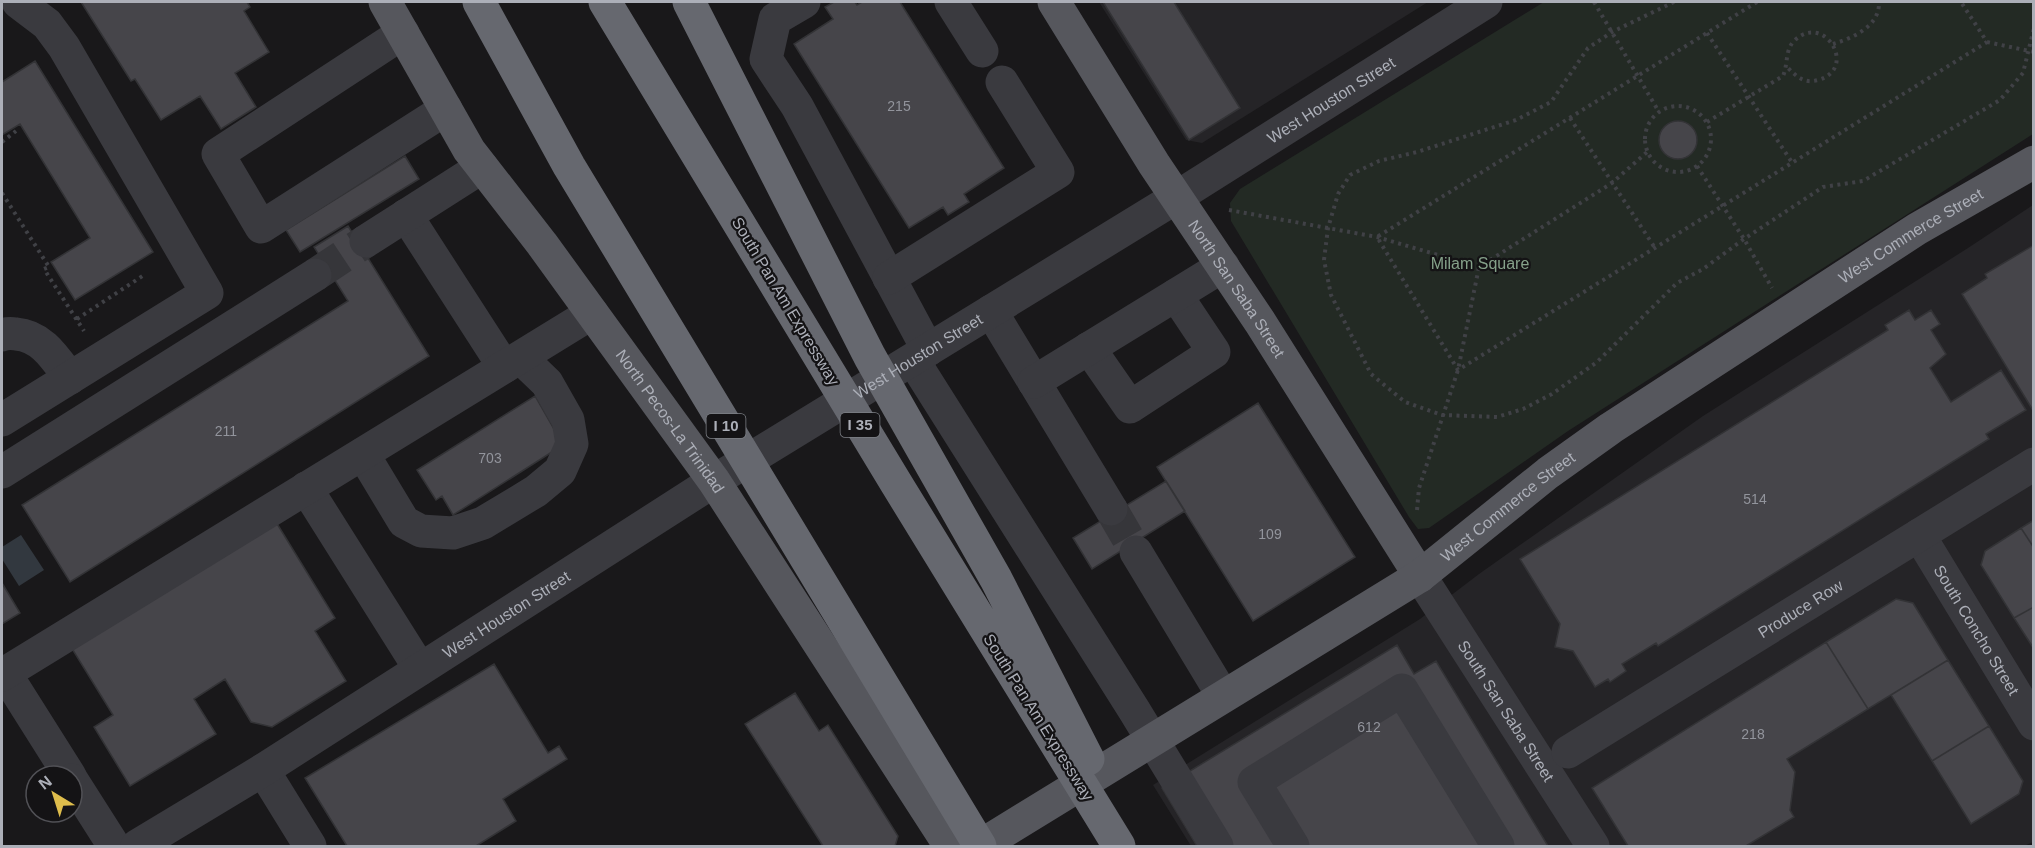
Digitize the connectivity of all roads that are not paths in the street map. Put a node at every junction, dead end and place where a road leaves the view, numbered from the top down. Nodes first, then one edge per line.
1 (18, 2) edge
2 (385, 2) edge
3 (479, 2) edge
4 (605, 2) edge
5 (690, 2) edge
6 (804, 2) edge
7 (951, 2) edge
8 (1054, 2) edge
9 (1486, 2) edge
10 (403, 33) junction
11 (982, 51) dead end
12 (1002, 82) dead end
13 (446, 109) junction
14 (2034, 162) edge
15 (482, 167) junction
16 (1177, 196) junction
17 (406, 215) junction
18 (366, 241) tunnel mouth
19 (1223, 267) junction
20 (315, 275) tunnel mouth
21 (889, 278) junction
22 (1176, 295) junction
23 (991, 311) junction
24 (592, 313) junction
25 (2, 335) edge
26 (1089, 348) junction
27 (920, 355) junction
28 (512, 362) junction
29 (70, 378) junction
30 (1034, 382) junction
31 (2, 420) edge
32 (363, 454) junction
33 (2034, 464) edge
34 (2, 472) edge
35 (714, 481) junction
36 (306, 488) junction
37 (1111, 509) tunnel mouth
38 (1919, 535) junction
39 (1136, 552) tunnel mouth
40 (1420, 576) junction
41 (420, 669) junction
42 (3, 674) edge
43 (1223, 696) junction
44 (2034, 724) edge
45 (1152, 740) junction
46 (1568, 752) dead end
47 (62, 764) edge
48 (263, 770) junction
49 (84, 799) edge
50 (114, 846) edge
51 (138, 846) edge
52 (310, 846) edge
53 (950, 846) edge
54 (980, 846) edge
55 (1119, 846) edge
56 (1133, 846) edge
57 (1216, 846) edge
58 (1293, 846) edge
59 (1498, 846) edge
60 (1593, 846) edge

1 - 29 street
2 - 10 main road, North Pecos-La Trinidad
3 - 54 highway, I 10, bridge
4 - 55 highway, South Pan Am Expressway / I 35, bridge
5 - 56 highway, bridge
6 - 21 street
7 - 11 street
8 - 16 main road, North San Saba Street
9 - 16 street, West Houston Street
10 - 13 main road, North Pecos-La Trinidad
10 - 13 street
12 - 21 street
13 - 15 main road, North Pecos-La Trinidad
14 - 40 main road, West Commerce Street
15 - 17 street
15 - 24 main road, North Pecos-La Trinidad
16 - 19 main road, North San Saba Street
16 - 23 street, West Houston Street
17 - 18 street
17 - 28 street
19 - 22 street
19 - 40 main road, North San Saba Street
20 - 34 street
21 - 27 street
22 - 26 street
22 - 26 street
23 - 27 street, West Houston Street
23 - 30 street
24 - 28 street
24 - 35 main road, North Pecos-La Trinidad
25 - 29 street
26 - 30 street
27 - 35 street, West Houston Street
27 - 45 street
28 - 32 street
28 - 32 street
29 - 31 street
30 - 37 street
32 - 36 street
33 - 38 street, Produce Row
35 - 41 street, West Houston Street
35 - 53 main road, North Pecos-La Trinidad
36 - 41 street
36 - 42 street
38 - 44 street, South Concho Street
38 - 46 street, Produce Row
39 - 43 street
40 - 43 main road, West Commerce Street
40 - 60 street, South San Saba Street
41 - 48 street, West Houston Street
42 - 47 street
43 - 45 main road, West Commerce Street
45 - 54 main road, West Commerce Street
45 - 57 street
48 - 51 street, West Houston Street
48 - 52 street
49 - 50 street
58 - 59 street

